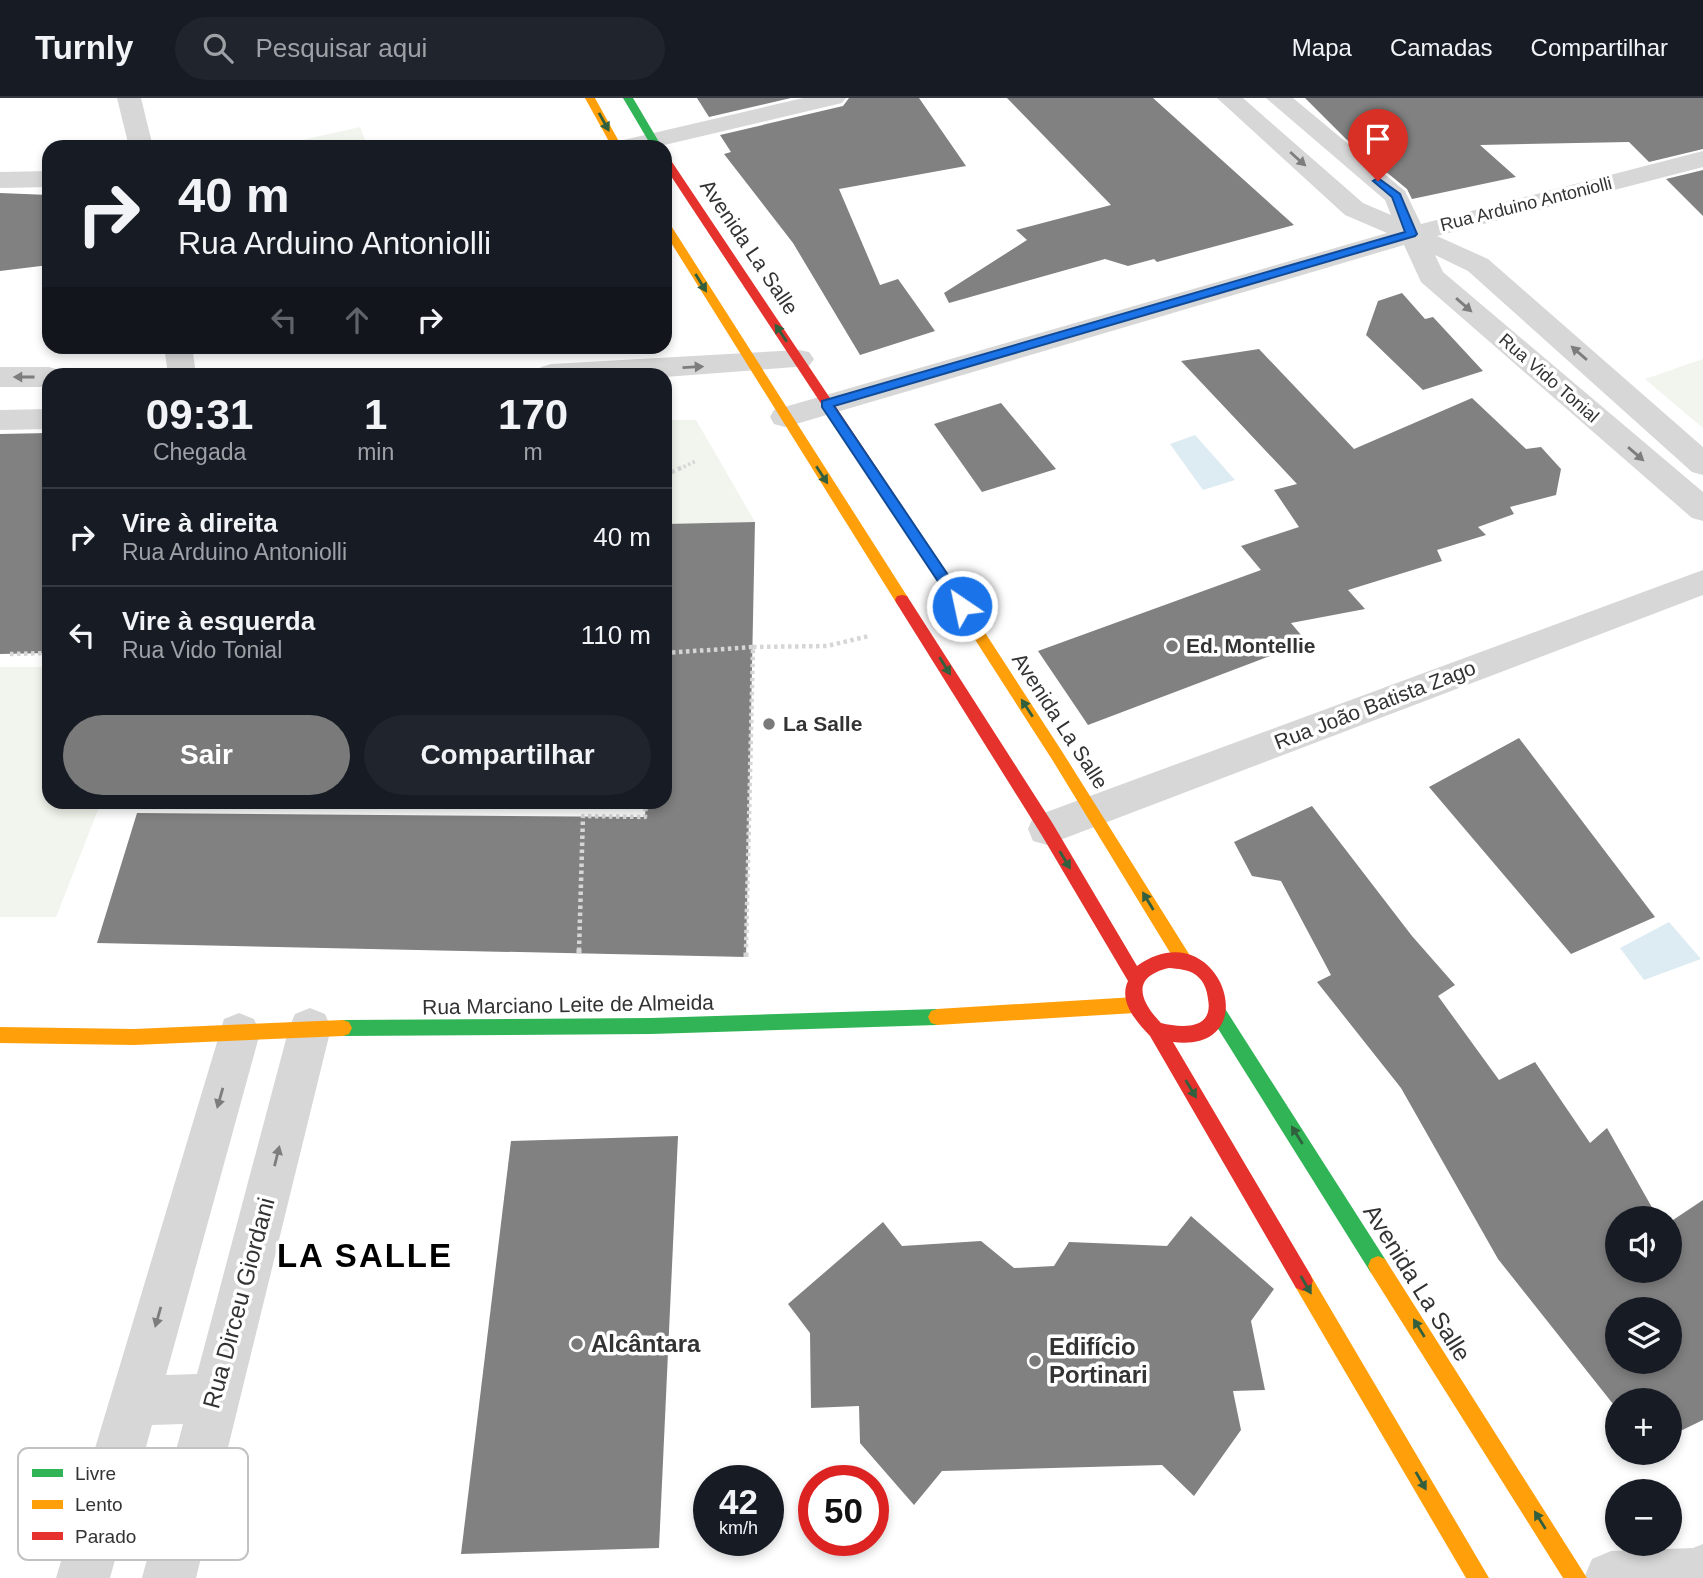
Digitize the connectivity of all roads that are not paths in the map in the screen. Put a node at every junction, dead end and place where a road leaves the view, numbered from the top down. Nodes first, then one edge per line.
1 (129, 98) edge
2 (590, 98) edge
3 (628, 98) edge
4 (834, 98) edge
5 (1229, 98) edge
6 (1278, 98) edge
7 (1305, 120) junction
8 (1265, 130) junction
9 (139, 140) edge
10 (613, 140) edge
11 (653, 140) edge
12 (672, 145) edge
13 (1703, 159) edge
14 (42, 179) edge
15 (0, 180) edge
16 (672, 182) edge
17 (672, 228) edge
18 (1412, 234) junction
19 (695, 237) junction
20 (799, 359) junction
21 (751, 364) junction
22 (671, 368) edge
23 (0, 377) edge
24 (42, 377) edge
25 (1608, 378) junction
26 (1564, 392) junction
27 (827, 404) junction
28 (785, 416) junction
29 (42, 419) edge
30 (0, 420) edge
31 (1703, 464) edge
32 (1703, 510) edge
33 (1703, 582) edge
34 (1094, 811) junction
35 (1047, 829) junction
36 (1183, 959) junction
37 (1135, 978) junction
38 (1135, 1005) junction
39 (1219, 1013) junction
40 (310, 1028) junction
41 (1156, 1030) junction
42 (239, 1033) junction
43 (0, 1035) edge
44 (215, 1398) junction
45 (134, 1401) junction
46 (120, 1448) edge
47 (202, 1448) edge
48 (88, 1560) edge
49 (174, 1560) edge
50 (1703, 1570) edge
51 (83, 1578) edge
52 (169, 1578) edge
53 (1478, 1578) edge
54 (1576, 1578) edge
55 (1611, 1578) edge

1 - 9 street
2 -> 10 main road
3 - 11 main road, Avenida La Salle
4 - 12 street
5 - 8 street, Rua Vido Tonial
6 - 7 street, Rua Vido Tonial
7 - 8 street
7 - 18 street, Rua Vido Tonial
8 -> 18 street, Rua Vido Tonial
13 - 18 street, Rua Arduino Antoniolli
14 - 15 street
16 - 19 main road, Avenida La Salle
17 - 19 main road, Avenida La Salle
25 -> 18 street, Rua Vido Tonial
18 -> 26 street, Rua Vido Tonial
18 - 27 street, Rua Arduino Antoniolli
20 -> 19 main road, Avenida La Salle
19 -> 21 main road, Avenida La Salle
20 - 21 street
20 - 27 main road, Avenida La Salle
22 -> 21 street
21 - 28 main road, Avenida La Salle
24 -> 23 street
25 - 26 street
25 - 31 street, Rua Vido Tonial
26 -> 32 street, Rua Vido Tonial
27 - 28 street, Rua Arduino Antoniolli
34 -> 27 main road, Avenida La Salle
28 -> 35 main road, Avenida La Salle
29 - 30 street
33 - 34 street, Rua João Batista Zago
34 - 35 street, Rua João Batista Zago
36 -> 34 main road, Avenida La Salle
35 -> 37 main road, Avenida La Salle
36 - 37 main road
36 - 39 main road
37 - 38 main road
38 - 40 main road, Rua Marciano Leite de Almeida
38 - 41 main road
39 - 41 main road
54 -> 39 main road, Avenida La Salle
40 - 42 main road, Rua Marciano Leite de Almeida
44 -> 40 street, Rua Dirceu Giordani
41 -> 53 main road
42 - 43 main road, Rua Marciano Leite de Almeida
42 -> 45 street
44 - 45 street
44 - 47 street, Rua Dirceu Giordani
45 - 46 street
48 - 51 street
49 - 52 street, Rua Dirceu Giordani
50 - 55 street

